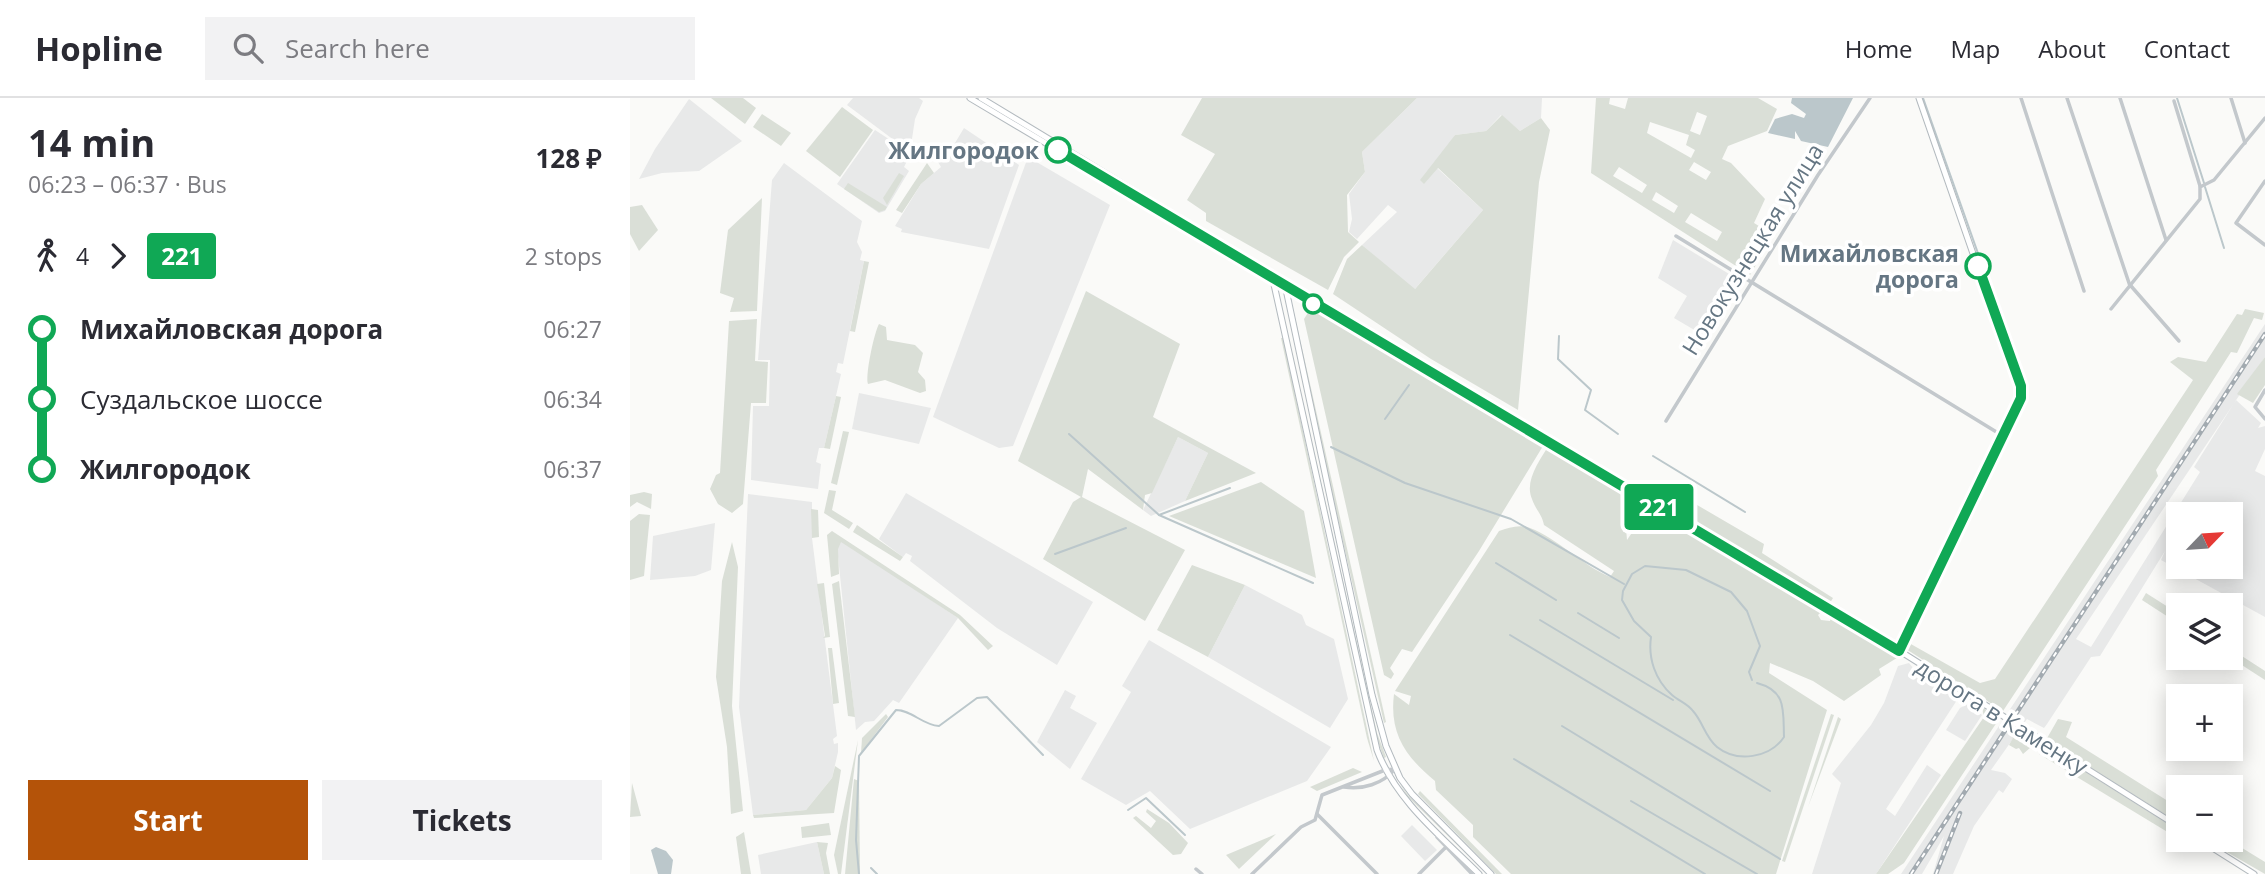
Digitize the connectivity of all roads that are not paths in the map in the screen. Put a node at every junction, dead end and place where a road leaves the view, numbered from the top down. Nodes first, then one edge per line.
1 (970, 98) edge
2 (981, 98) edge
3 (1870, 98) edge
4 (1919, 98) edge
5 (2021, 98) edge
6 (2067, 98) edge
7 (2120, 98) edge
8 (2231, 98) edge
9 (2174, 102) dead end
10 (2265, 118) edge
11 (2245, 143) junction
12 (2265, 181) edge
13 (2200, 187) junction
14 (1676, 236) dead end
15 (2166, 240) junction
16 (2265, 245) edge
17 (1280, 281) junction
18 (1754, 281) junction
19 (2131, 286) junction
20 (2084, 291) dead end
21 (2111, 309) dead end
22 (2179, 341) dead end
23 (2265, 390) edge
24 (2265, 419) edge
25 (1666, 421) dead end
26 (2003, 436) junction
27 (1899, 651) junction
28 (1385, 769) junction
29 (1395, 769) junction
30 (1389, 777) junction
31 (1342, 787) junction
32 (1317, 814) junction
33 (2166, 819) edge
34 (1434, 828) junction
35 (1445, 848) junction
36 (2219, 852) edge
37 (1196, 869) dead end
38 (1202, 874) edge
39 (1252, 874) edge
40 (1377, 874) edge
41 (1419, 874) edge
42 (1472, 874) edge
43 (1479, 874) edge
44 (1492, 874) edge
45 (2255, 874) edge

1 - 17 main road, дорога в Каменку
2 - 17 main road, дорога в Каменку
3 - 18 street, Новокузнецкая улица
4 - 26 main road
5 - 20 street
6 - 19 street
7 - 15 street
8 - 11 street
9 - 13 street
10 - 11 street
11 - 13 street
12 - 16 street
13 - 15 street
14 - 18 street
15 - 19 street
17 - 27 main road, дорога в Каменку
17 - 28 main road
17 - 29 main road
18 - 25 street, Новокузнецкая улица
18 - 26 street
19 - 21 street
19 - 22 street
23 - 24 street
26 - 27 main road
27 - 33 main road, дорога в Каменку
28 - 29 street
28 - 30 main road
28 - 31 street
29 - 30 street
29 - 44 main road
30 - 31 street
30 - 34 main road
31 - 32 street
32 - 39 street
32 - 40 street
34 - 35 street
34 - 43 main road
35 - 41 street
35 - 42 street
36 - 45 main road
37 - 38 street

